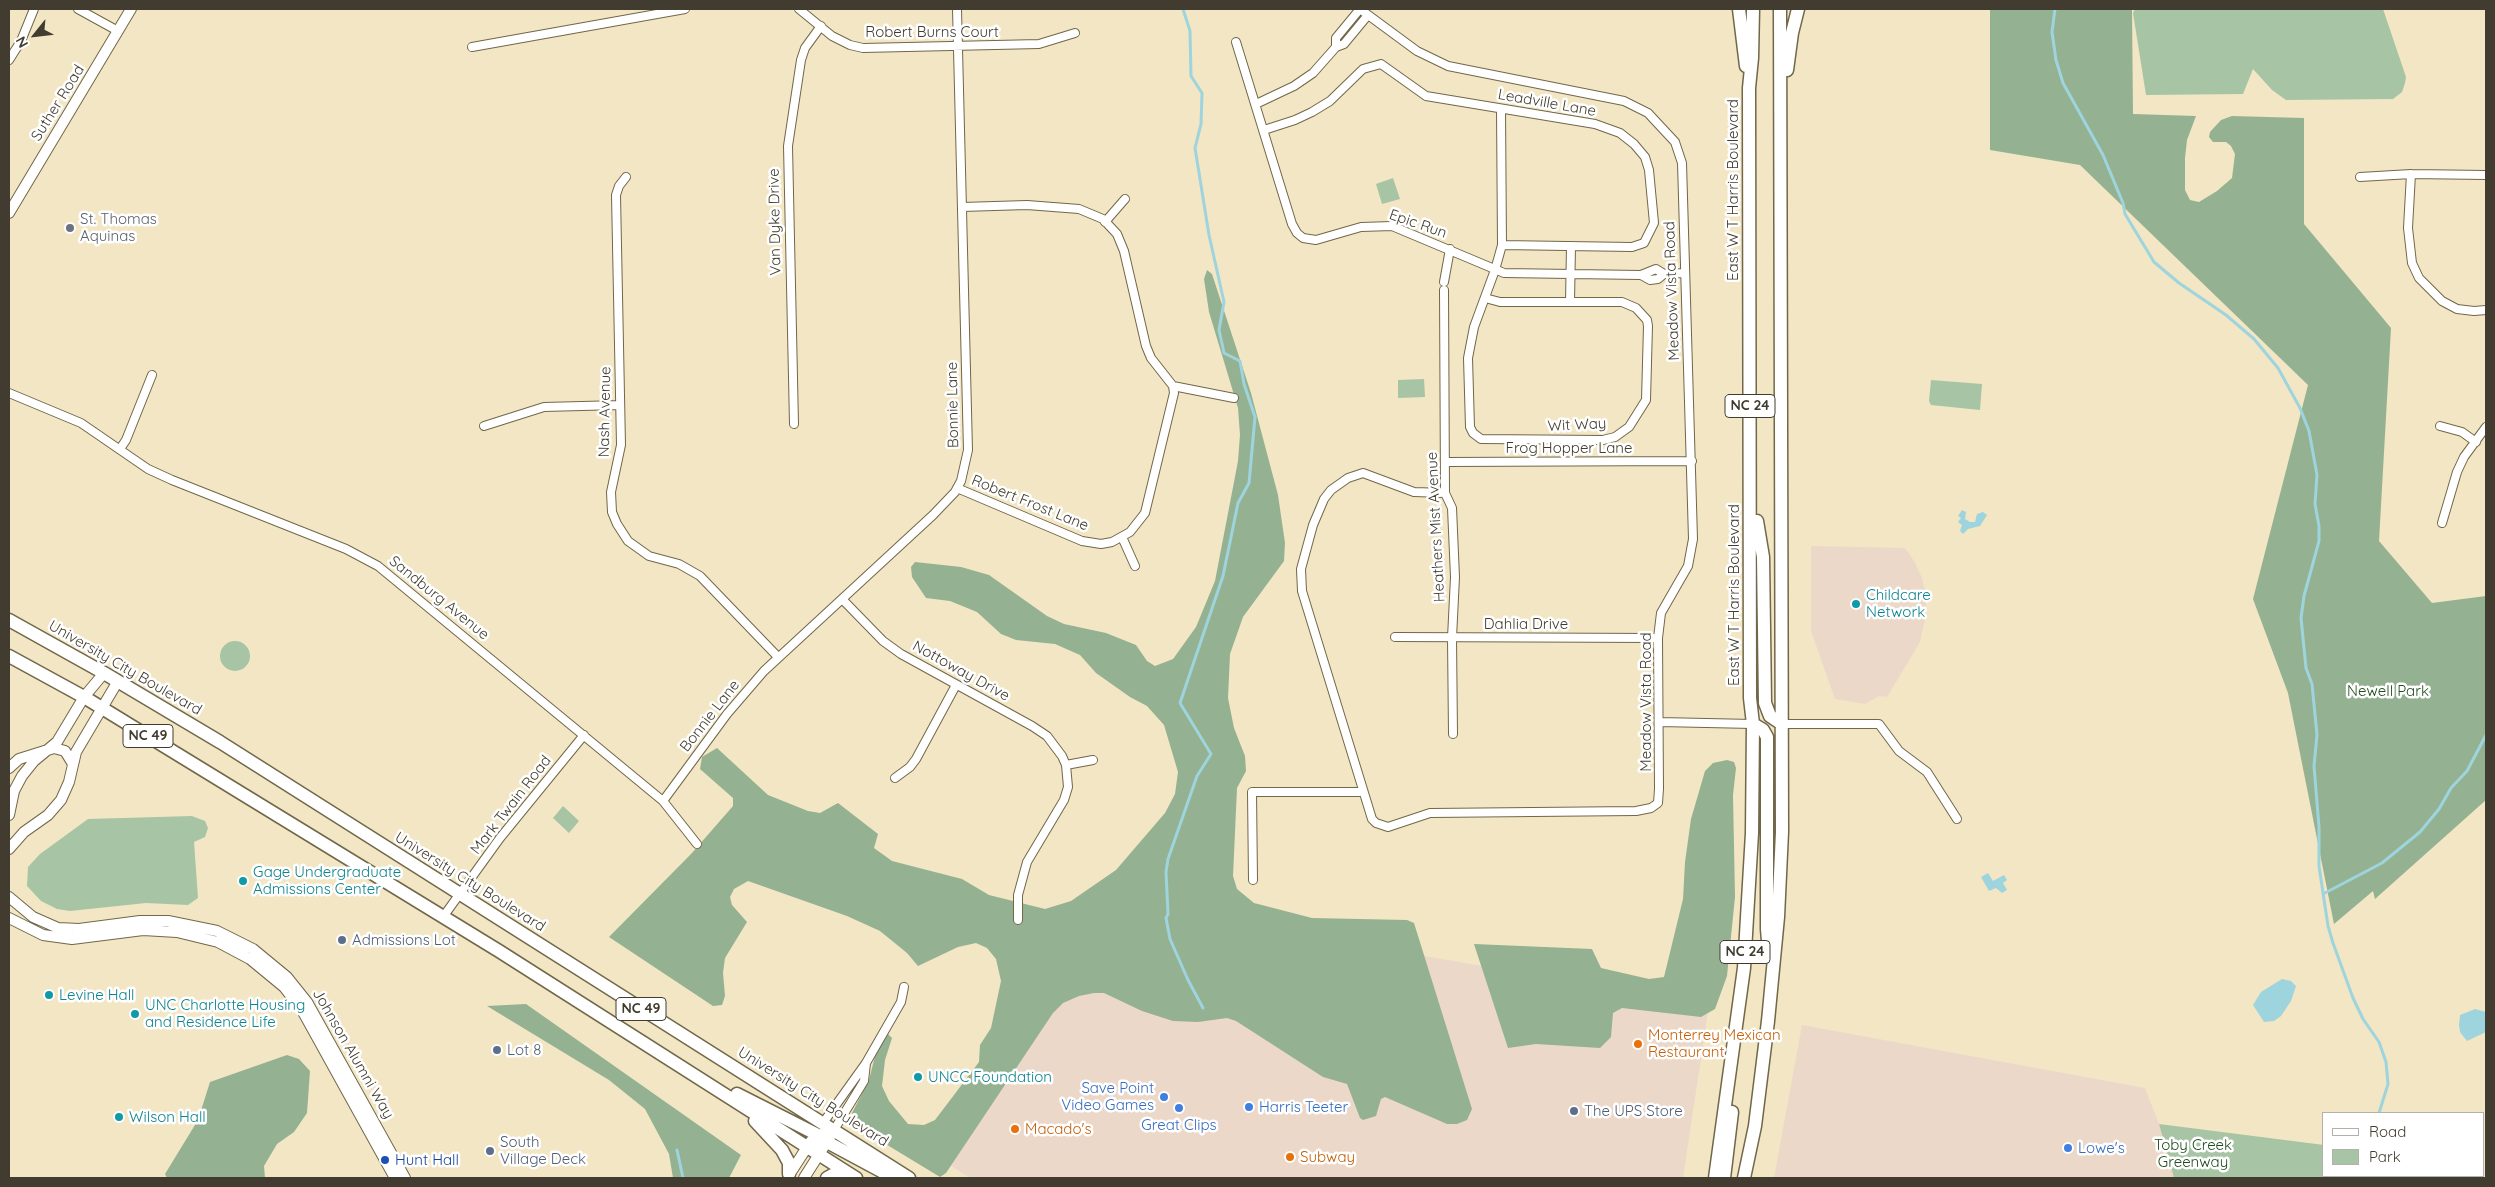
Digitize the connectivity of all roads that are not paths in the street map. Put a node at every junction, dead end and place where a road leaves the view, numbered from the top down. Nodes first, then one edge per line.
1 (34, 9) edge
2 (78, 9) edge
3 (132, 9) edge
4 (685, 9) edge
5 (799, 9) edge
6 (957, 9) edge
7 (1360, 9) edge
8 (1739, 9) edge
9 (1753, 9) edge
10 (1780, 9) edge
11 (1798, 9) edge
12 (1368, 15) junction
13 (821, 26) junction
14 (118, 31) junction
15 (1342, 32) junction
16 (1075, 33) dead end
17 (1350, 38) junction
18 (1236, 42) dead end
19 (958, 46) junction
20 (472, 47) dead end
21 (1336, 48) junction
22 (9, 60) edge
23 (1749, 88) junction
24 (1256, 104) junction
25 (1501, 109) junction
26 (1781, 112) junction
27 (1264, 130) junction
28 (2411, 174) junction
29 (2486, 175) edge
30 (626, 177) dead end
31 (2360, 177) dead end
32 (1125, 199) dead end
33 (962, 207) junction
34 (9, 213) edge
35 (1105, 222) junction
36 (1502, 246) junction
37 (1571, 246) junction
38 (1450, 250) junction
39 (1496, 270) junction
40 (1684, 273) junction
41 (1570, 274) junction
42 (1485, 298) junction
43 (1570, 302) junction
44 (2486, 310) edge
45 (152, 375) dead end
46 (1173, 386) junction
47 (9, 393) edge
48 (1234, 398) dead end
49 (620, 405) junction
50 (794, 424) dead end
51 (484, 426) dead end
52 (2440, 426) dead end
53 (2486, 427) edge
54 (2476, 442) junction
55 (120, 449) junction
56 (1692, 461) junction
57 (1446, 462) junction
58 (1750, 487) junction
59 (957, 488) junction
60 (1445, 492) junction
61 (2442, 523) dead end
62 (1122, 537) junction
63 (1136, 566) dead end
64 (842, 599) junction
65 (9, 620) edge
66 (1394, 637) dead end
67 (1452, 638) junction
68 (1658, 638) junction
69 (9, 656) edge
70 (778, 658) junction
71 (104, 673) junction
72 (118, 681) junction
73 (956, 685) junction
74 (84, 697) junction
75 (102, 708) junction
76 (1660, 722) junction
77 (1754, 724) junction
78 (1782, 724) junction
79 (1453, 734) dead end
80 (584, 735) junction
81 (47, 750) junction
82 (1092, 760) dead end
83 (73, 764) junction
84 (1066, 765) junction
85 (9, 768) edge
86 (895, 778) dead end
87 (1363, 792) junction
88 (663, 801) junction
89 (9, 808) edge
90 (1957, 820) dead end
91 (698, 844) dead end
92 (9, 849) edge
93 (1253, 880) dead end
94 (459, 895) junction
95 (9, 897) edge
96 (443, 917) junction
97 (9, 918) edge
98 (1018, 920) dead end
99 (1772, 984) junction
100 (904, 987) dead end
101 (866, 1063) junction
102 (679, 1066) junction
103 (1729, 1083) junction
104 (727, 1096) junction
105 (828, 1126) junction
106 (815, 1134) junction
107 (827, 1142) junction
108 (807, 1147) junction
109 (819, 1154) junction
110 (788, 1176) edge
111 (854, 1177) edge
112 (395, 1178) edge
113 (405, 1178) edge
114 (804, 1178) edge
115 (827, 1178) edge
116 (894, 1178) edge
117 (909, 1178) edge
118 (1715, 1178) edge
119 (1724, 1178) edge
120 (1744, 1178) edge

1 - 22 street
2 - 14 street
3 - 14 street, Suther Road
4 - 20 street
5 - 13 street, Robert Burns Court
6 - 19 street, Bonnie Lane
7 - 12 street, Meadow Vista Road
7 - 15 street
8 - 23 main road
9 - 23 main road, East W T Harris Boulevard / NC 24
10 - 26 main road, NC 24
11 - 26 main road
12 - 17 street
12 - 40 street, Meadow Vista Road
13 - 19 street, Robert Burns Court
13 - 50 street, Van Dyke Drive
14 - 34 street, Suther Road
15 - 17 street
15 - 21 street
16 - 19 street, Robert Burns Court
17 - 21 street
18 - 24 street, Epic Run
19 - 33 street, Bonnie Lane
21 - 24 street
23 - 58 main road, East W T Harris Boulevard / NC 24
24 - 27 street, Epic Run
25 - 27 street, Leadville Lane
25 - 36 street, Wit Way
25 - 37 street, Leadville Lane
26 - 78 main road, NC 24
27 - 38 street, Epic Run
28 - 29 street
28 - 31 street
28 - 44 street
30 - 49 street, Nash Avenue
32 - 35 street
33 - 35 street
33 - 59 street, Bonnie Lane
35 - 46 street
36 - 37 street, Leadville Lane
36 - 39 street, Wit Way
37 - 41 street
38 - 39 street, Epic Run
38 - 57 street, Heathers Mist Avenue
39 - 41 street, Epic Run
39 - 42 street, Wit Way
40 - 41 street, Epic Run
40 - 56 street, Meadow Vista Road
41 - 43 street
42 - 43 street, Wit Way
42 - 43 street, Wit Way
45 - 55 street
46 - 48 street
46 - 62 street, Robert Frost Lane
47 - 55 street, Sandburg Avenue
49 - 51 street
49 - 70 street, Nash Avenue
52 - 54 street
53 - 54 street
54 - 61 street
55 - 80 street, Sandburg Avenue
56 - 57 street, Frog Hopper Lane
56 - 68 street, Meadow Vista Road
57 - 60 street, Heathers Mist Avenue
58 - 77 main road, East W T Harris Boulevard / NC 24
58 - 78 main road
59 - 62 street, Robert Frost Lane
59 - 64 street, Bonnie Lane
60 - 67 street, Heathers Mist Avenue
60 - 87 street, Meadow Vista Road
62 - 63 street
64 - 70 street, Bonnie Lane
64 - 73 street, Nottoway Drive
65 - 71 main road, University City Boulevard / NC 49
66 - 67 street, Dahlia Drive
67 - 68 street, Dahlia Drive
67 - 79 street, Heathers Mist Avenue
68 - 76 street, Meadow Vista Road
69 - 74 main road, NC 49
70 - 88 street, Bonnie Lane
71 - 72 main road, University City Boulevard / NC 49
71 - 74 street
72 - 75 street
72 - 94 main road, University City Boulevard / NC 49
73 - 84 street, Nottoway Drive
73 - 86 street
74 - 75 main road, NC 49
74 - 81 street
75 - 83 street
75 - 96 main road, NC 49
76 - 77 street
76 - 87 street, Meadow Vista Road
77 - 99 main road
77 - 103 main road, East W T Harris Boulevard / NC 24
78 - 90 street
78 - 99 main road, NC 24
80 - 88 street, Sandburg Avenue
80 - 94 street, Mark Twain Road
81 - 83 street
81 - 85 street
81 - 89 street
82 - 84 street
83 - 92 street
84 - 98 street, Nottoway Drive
87 - 93 street
88 - 91 street, Sandburg Avenue
94 - 96 street, Mark Twain Road
94 - 105 main road, University City Boulevard / NC 49
95 - 113 street, Johnson Alumni Way
96 - 102 main road, NC 49
97 - 112 street, Johnson Alumni Way
99 - 120 main road, NC 24
100 - 101 street
101 - 105 street
101 - 105 street
102 - 104 main road, NC 49
102 - 106 main road
103 - 118 main road, East W T Harris Boulevard / NC 24
103 - 119 main road
104 - 108 main road, NC 49
104 - 110 main road
105 - 106 main road
105 - 107 street
105 - 117 main road, University City Boulevard / NC 49
106 - 108 street
107 - 108 main road
107 - 109 street
107 - 116 main road
108 - 109 main road, NC 49
108 - 110 street
109 - 111 main road, NC 49
109 - 114 street
111 - 115 main road, NC 49

